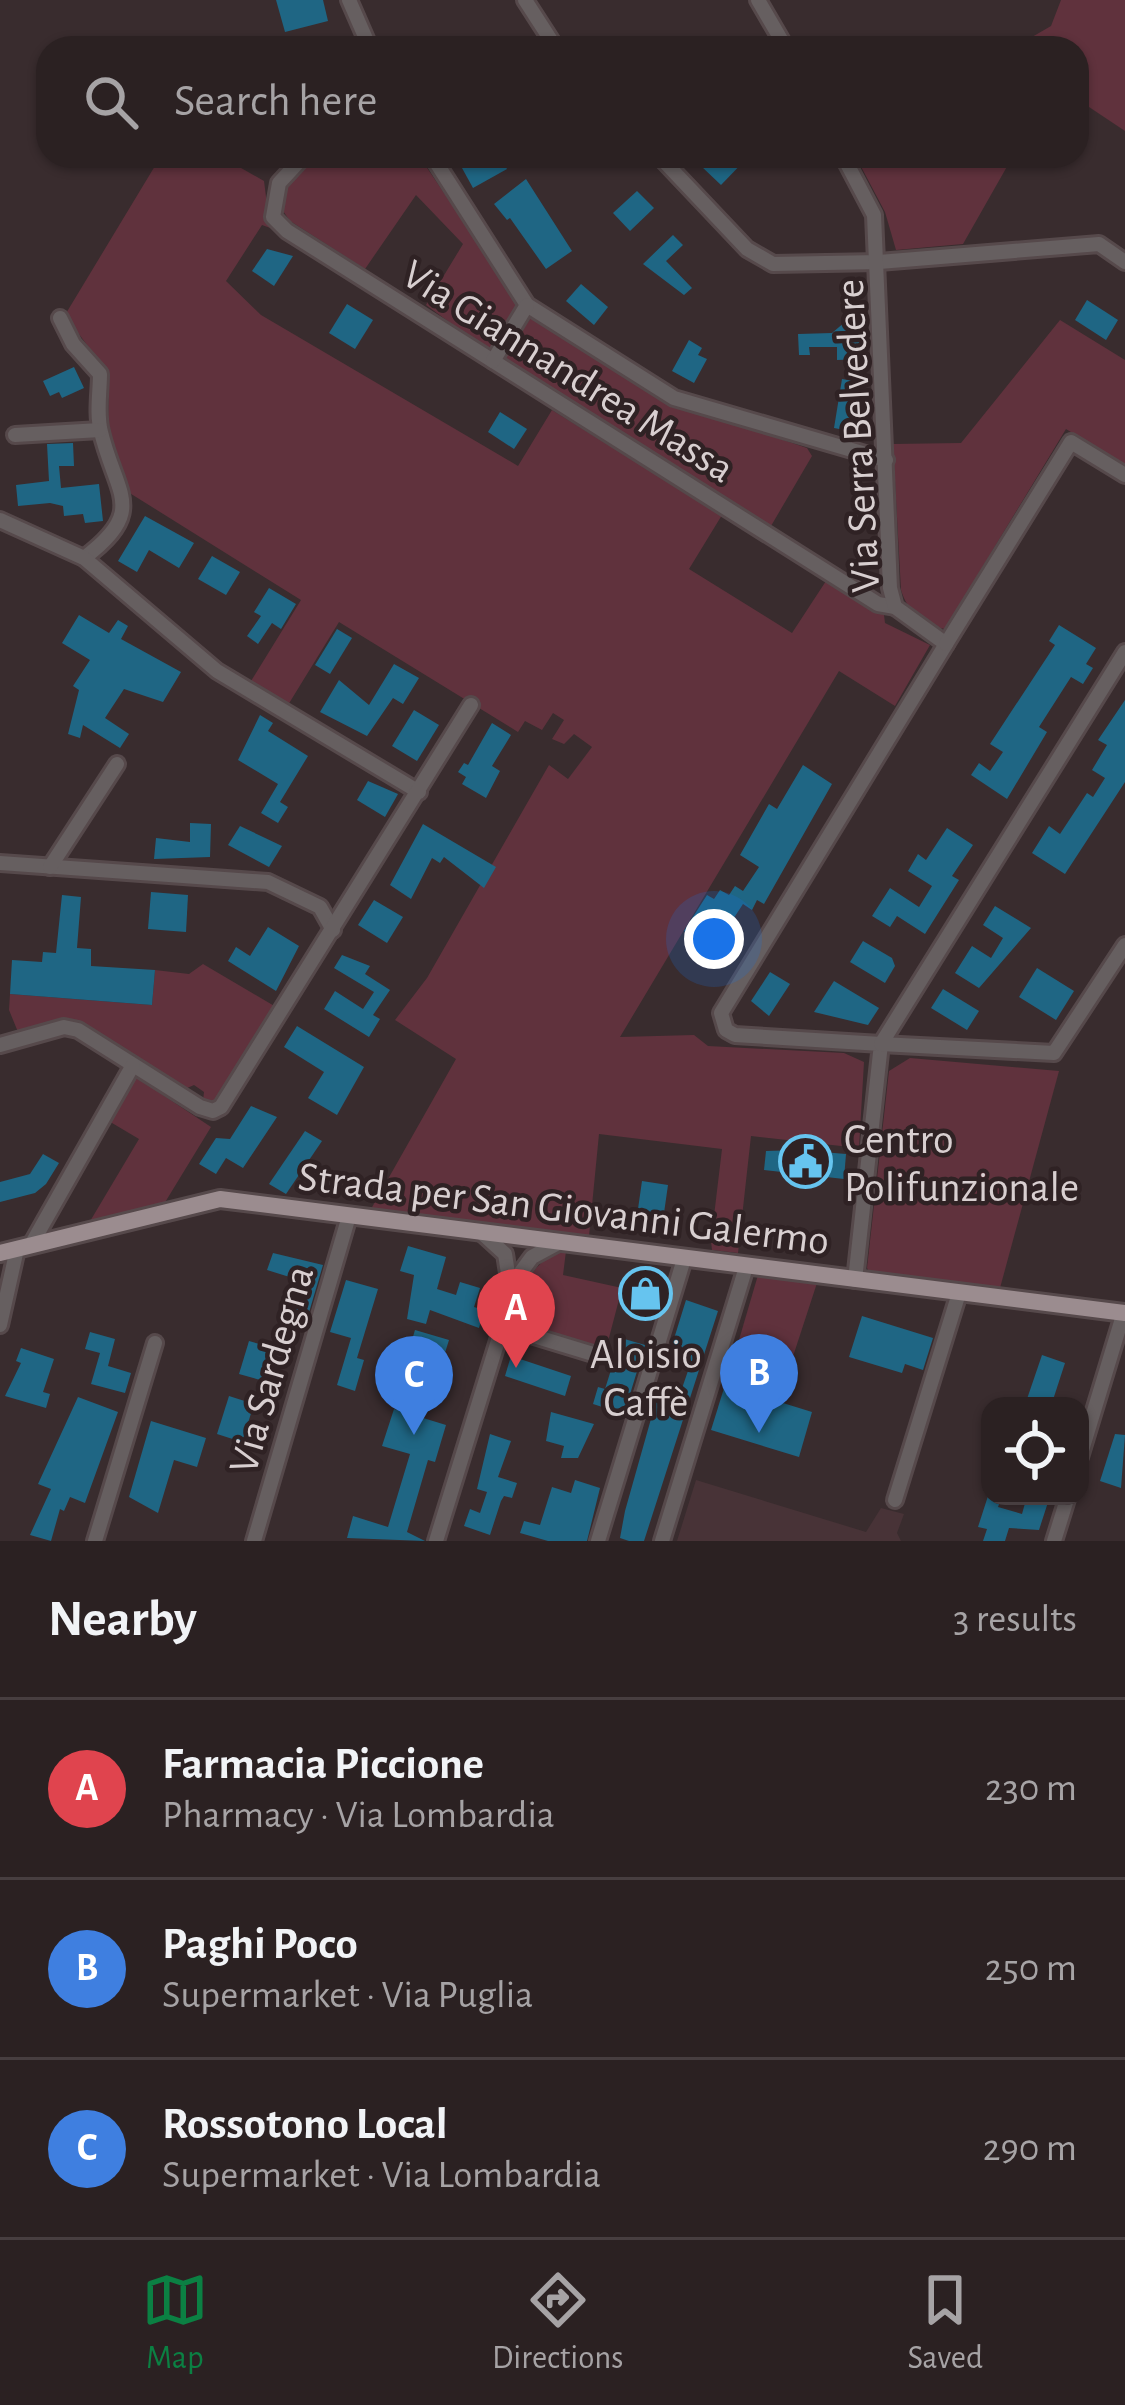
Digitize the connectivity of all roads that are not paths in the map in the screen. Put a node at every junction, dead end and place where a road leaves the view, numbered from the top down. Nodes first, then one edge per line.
1 (349, 0) edge
2 (525, 0) edge
3 (758, 0) edge
4 (365, 36) edge
5 (548, 36) edge
6 (779, 36) edge
7 (293, 168) edge
8 (440, 168) edge
9 (670, 168) edge
10 (849, 168) edge
11 (879, 262) junction
12 (1125, 262) edge
13 (527, 304) junction
14 (60, 318) dead end
15 (493, 361) junction
16 (100, 430) junction
17 (15, 435) dead end
18 (886, 460) junction
19 (1125, 476) edge
20 (0, 520) edge
21 (84, 558) junction
22 (895, 607) junction
23 (946, 644) junction
24 (1125, 652) edge
25 (470, 705) dead end
26 (117, 764) dead end
27 (418, 792) junction
28 (0, 863) edge
29 (50, 866) junction
30 (333, 930) junction
31 (1125, 945) edge
32 (0, 1045) edge
33 (880, 1045) junction
34 (133, 1065) junction
35 (349, 1216) junction
36 (482, 1233) junction
37 (523, 1238) junction
38 (559, 1243) junction
39 (16, 1249) edge
40 (684, 1259) junction
41 (746, 1267) junction
42 (517, 1268) junction
43 (855, 1280) junction
44 (959, 1293) junction
45 (1125, 1312) edge
46 (0, 1325) edge
47 (501, 1326) junction
48 (155, 1343) dead end
49 (593, 1354) dead end
50 (1089, 1428) edge
51 (896, 1500) dead end
52 (1065, 1505) edge
53 (95, 1541) edge
54 (254, 1541) edge
55 (436, 1541) edge
56 (598, 1541) edge
57 (662, 1541) edge
58 (1054, 1541) edge

1 - 4 street
2 - 5 street
3 - 6 street
7 - 15 street, Via Giannandrea Massa
8 - 13 street
9 - 11 street
10 - 11 street, Via Serra Belvedere
11 - 12 street
11 - 18 street, Via Serra Belvedere
13 - 15 street
13 - 18 street
14 - 16 street
15 - 22 street, Via Giannandrea Massa
16 - 17 street
16 - 21 street
18 - 22 street, Via Serra Belvedere
19 - 23 street
20 - 21 street
21 - 27 street
22 - 23 street, Via Serra Belvedere
23 - 33 street
24 - 33 street
25 - 27 street
26 - 29 street
27 - 30 street
28 - 29 street
29 - 30 street
30 - 34 street
31 - 33 street
32 - 34 street
33 - 43 street
34 - 39 street
35 - 36 main road, Strada per San Giovanni Galermo
35 - 39 main road, Strada per San Giovanni Galermo
35 - 54 street, Via Sardegna
36 - 37 main road, Strada per San Giovanni Galermo
36 - 42 street
37 - 38 main road, Strada per San Giovanni Galermo
37 - 42 street
38 - 40 main road, Strada per San Giovanni Galermo
38 - 42 street
39 - 46 street
40 - 41 main road, Strada per San Giovanni Galermo
40 - 56 street
41 - 43 main road, Strada per San Giovanni Galermo
41 - 57 street
42 - 47 street
43 - 44 main road, Strada per San Giovanni Galermo
44 - 45 main road, Strada per San Giovanni Galermo
44 - 51 street
45 - 50 street
47 - 49 street
47 - 55 street
48 - 53 street
52 - 58 street

